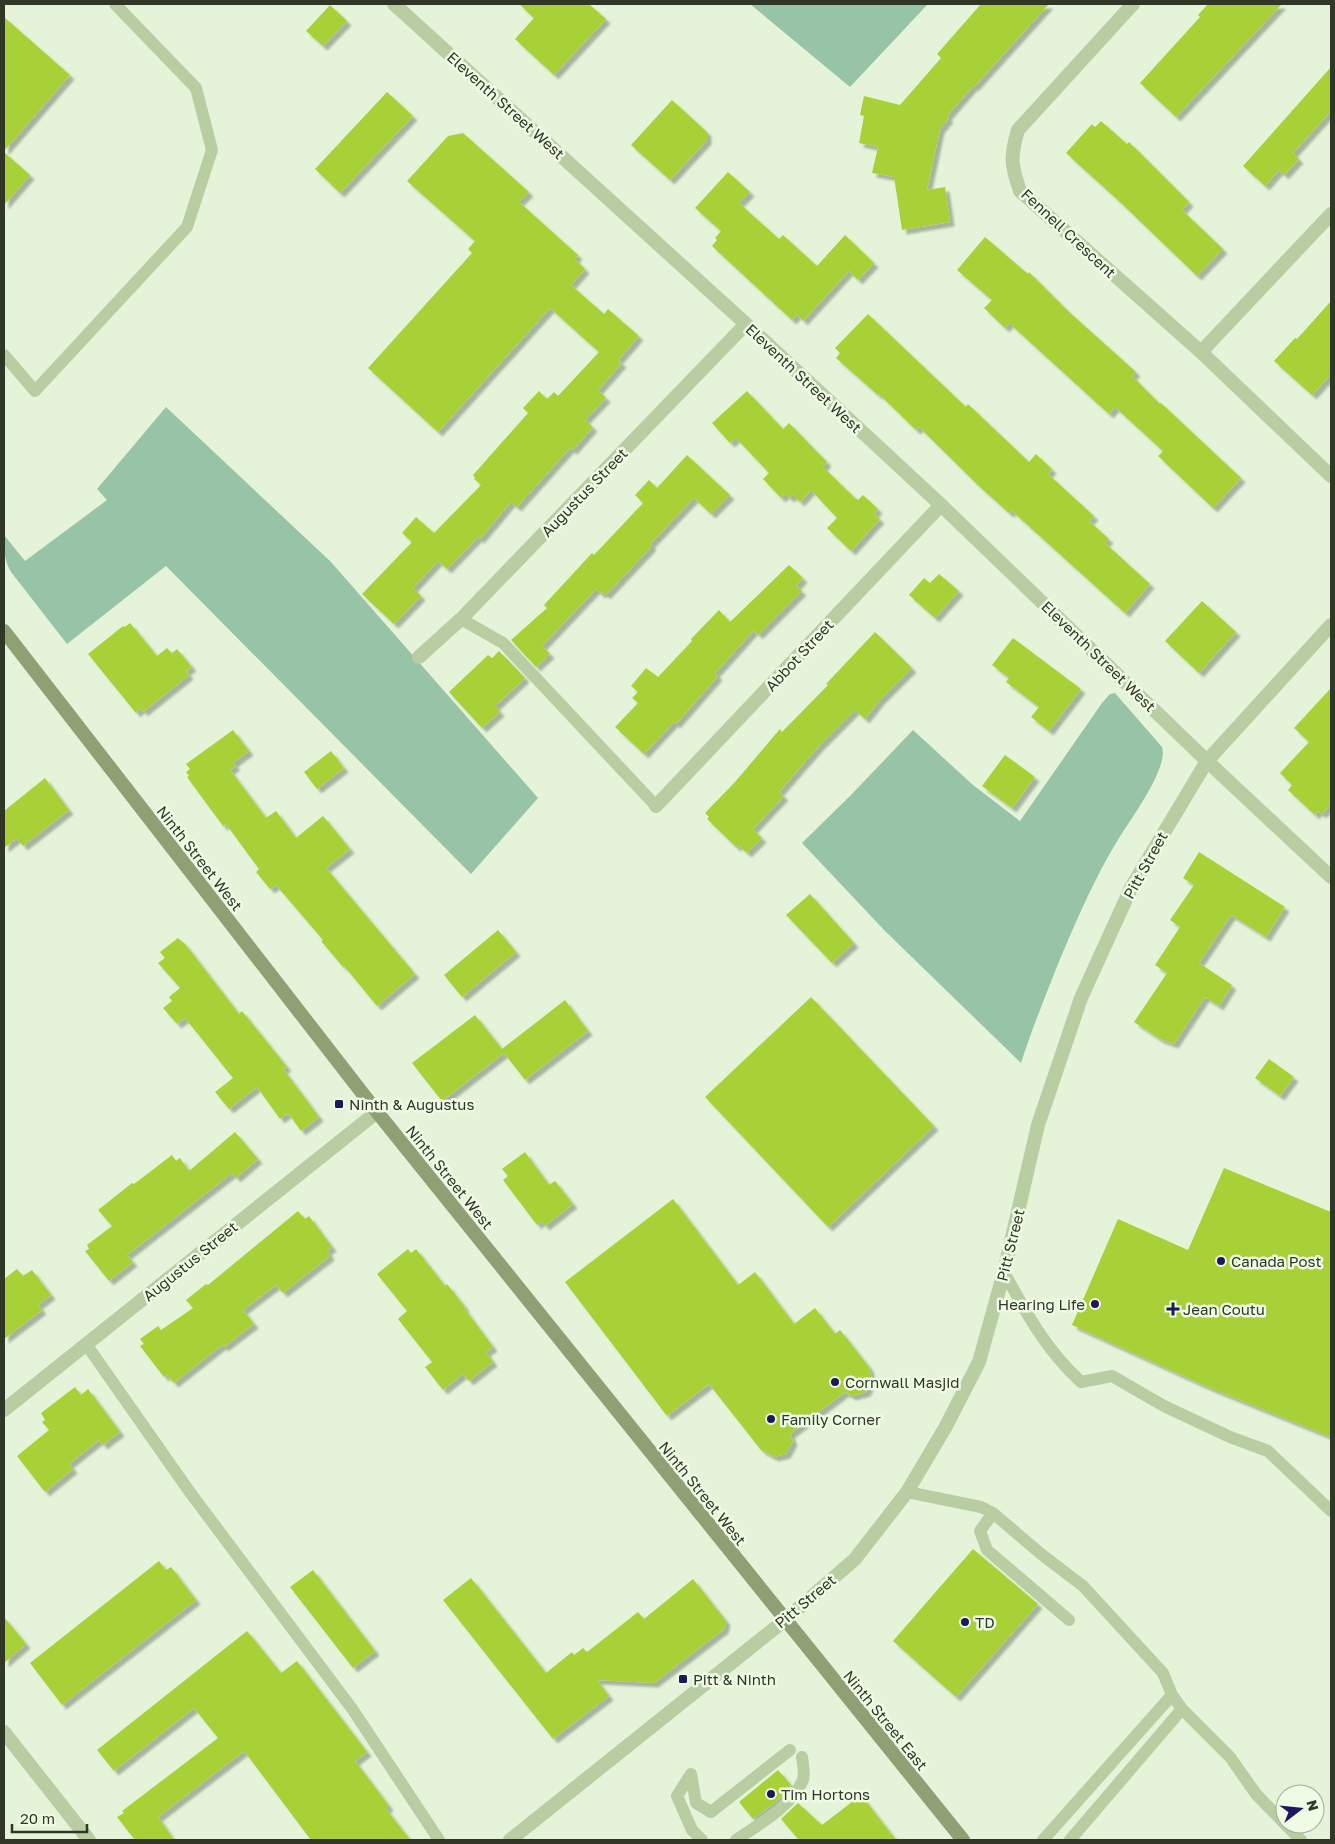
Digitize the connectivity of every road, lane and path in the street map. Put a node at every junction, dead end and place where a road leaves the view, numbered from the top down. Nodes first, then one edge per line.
1 (115, 4) edge
2 (394, 4) edge
3 (1133, 4) edge
4 (1331, 214) edge
5 (746, 324) junction
6 (1201, 352) junction
7 (4, 355) edge
8 (1331, 476) edge
9 (941, 505) junction
10 (461, 619) junction
11 (1331, 625) edge
12 (4, 631) edge
13 (419, 657) dead end
14 (1207, 761) junction
15 (656, 806) joint
16 (1331, 877) edge
17 (377, 1112) junction
18 (1004, 1272) junction
19 (86, 1344) junction
20 (4, 1410) edge
21 (907, 1492) junction
22 (1331, 1510) edge
23 (993, 1513) junction
24 (785, 1620) junction
25 (1069, 1620) dead end
26 (1172, 1695) junction
27 (1182, 1709) junction
28 (4, 1732) edge
29 (790, 1750) dead end
30 (802, 1757) dead end
31 (1275, 1814) edge
32 (89, 1840) edge
33 (439, 1840) edge
34 (510, 1840) edge
35 (702, 1840) edge
36 (736, 1840) edge
37 (963, 1840) edge
38 (1043, 1840) edge
39 (1070, 1840) edge

1 - 7 lane
2 - 5 street, Eleventh Street West
3 - 6 street, Fennell Crescent
4 - 6 street
5 - 9 street, Eleventh Street West
5 - 10 street, Augustus Street
6 - 8 street, Fennell Crescent
9 - 14 street, Eleventh Street West
9 - 15 street, Abbot Street
10 - 13 street, Augustus Street
10 - 15 lane
11 - 14 street, Pitt Street
12 - 17 main road, Ninth Street West
14 - 16 street, Eleventh Street West
14 - 18 street, Pitt Street
17 - 19 street, Augustus Street
17 - 24 main road, Ninth Street West
18 - 21 street, Pitt Street
18 - 22 lane
19 - 20 street, Augustus Street
19 - 33 lane
21 - 23 lane
21 - 24 street, Pitt Street
23 - 25 lane
23 - 26 lane
24 - 34 street, Pitt Street
24 - 37 main road, Ninth Street East
26 - 27 lane
26 - 38 lane
27 - 31 lane
27 - 39 lane
28 - 32 street
29 - 35 lane
30 - 36 lane

